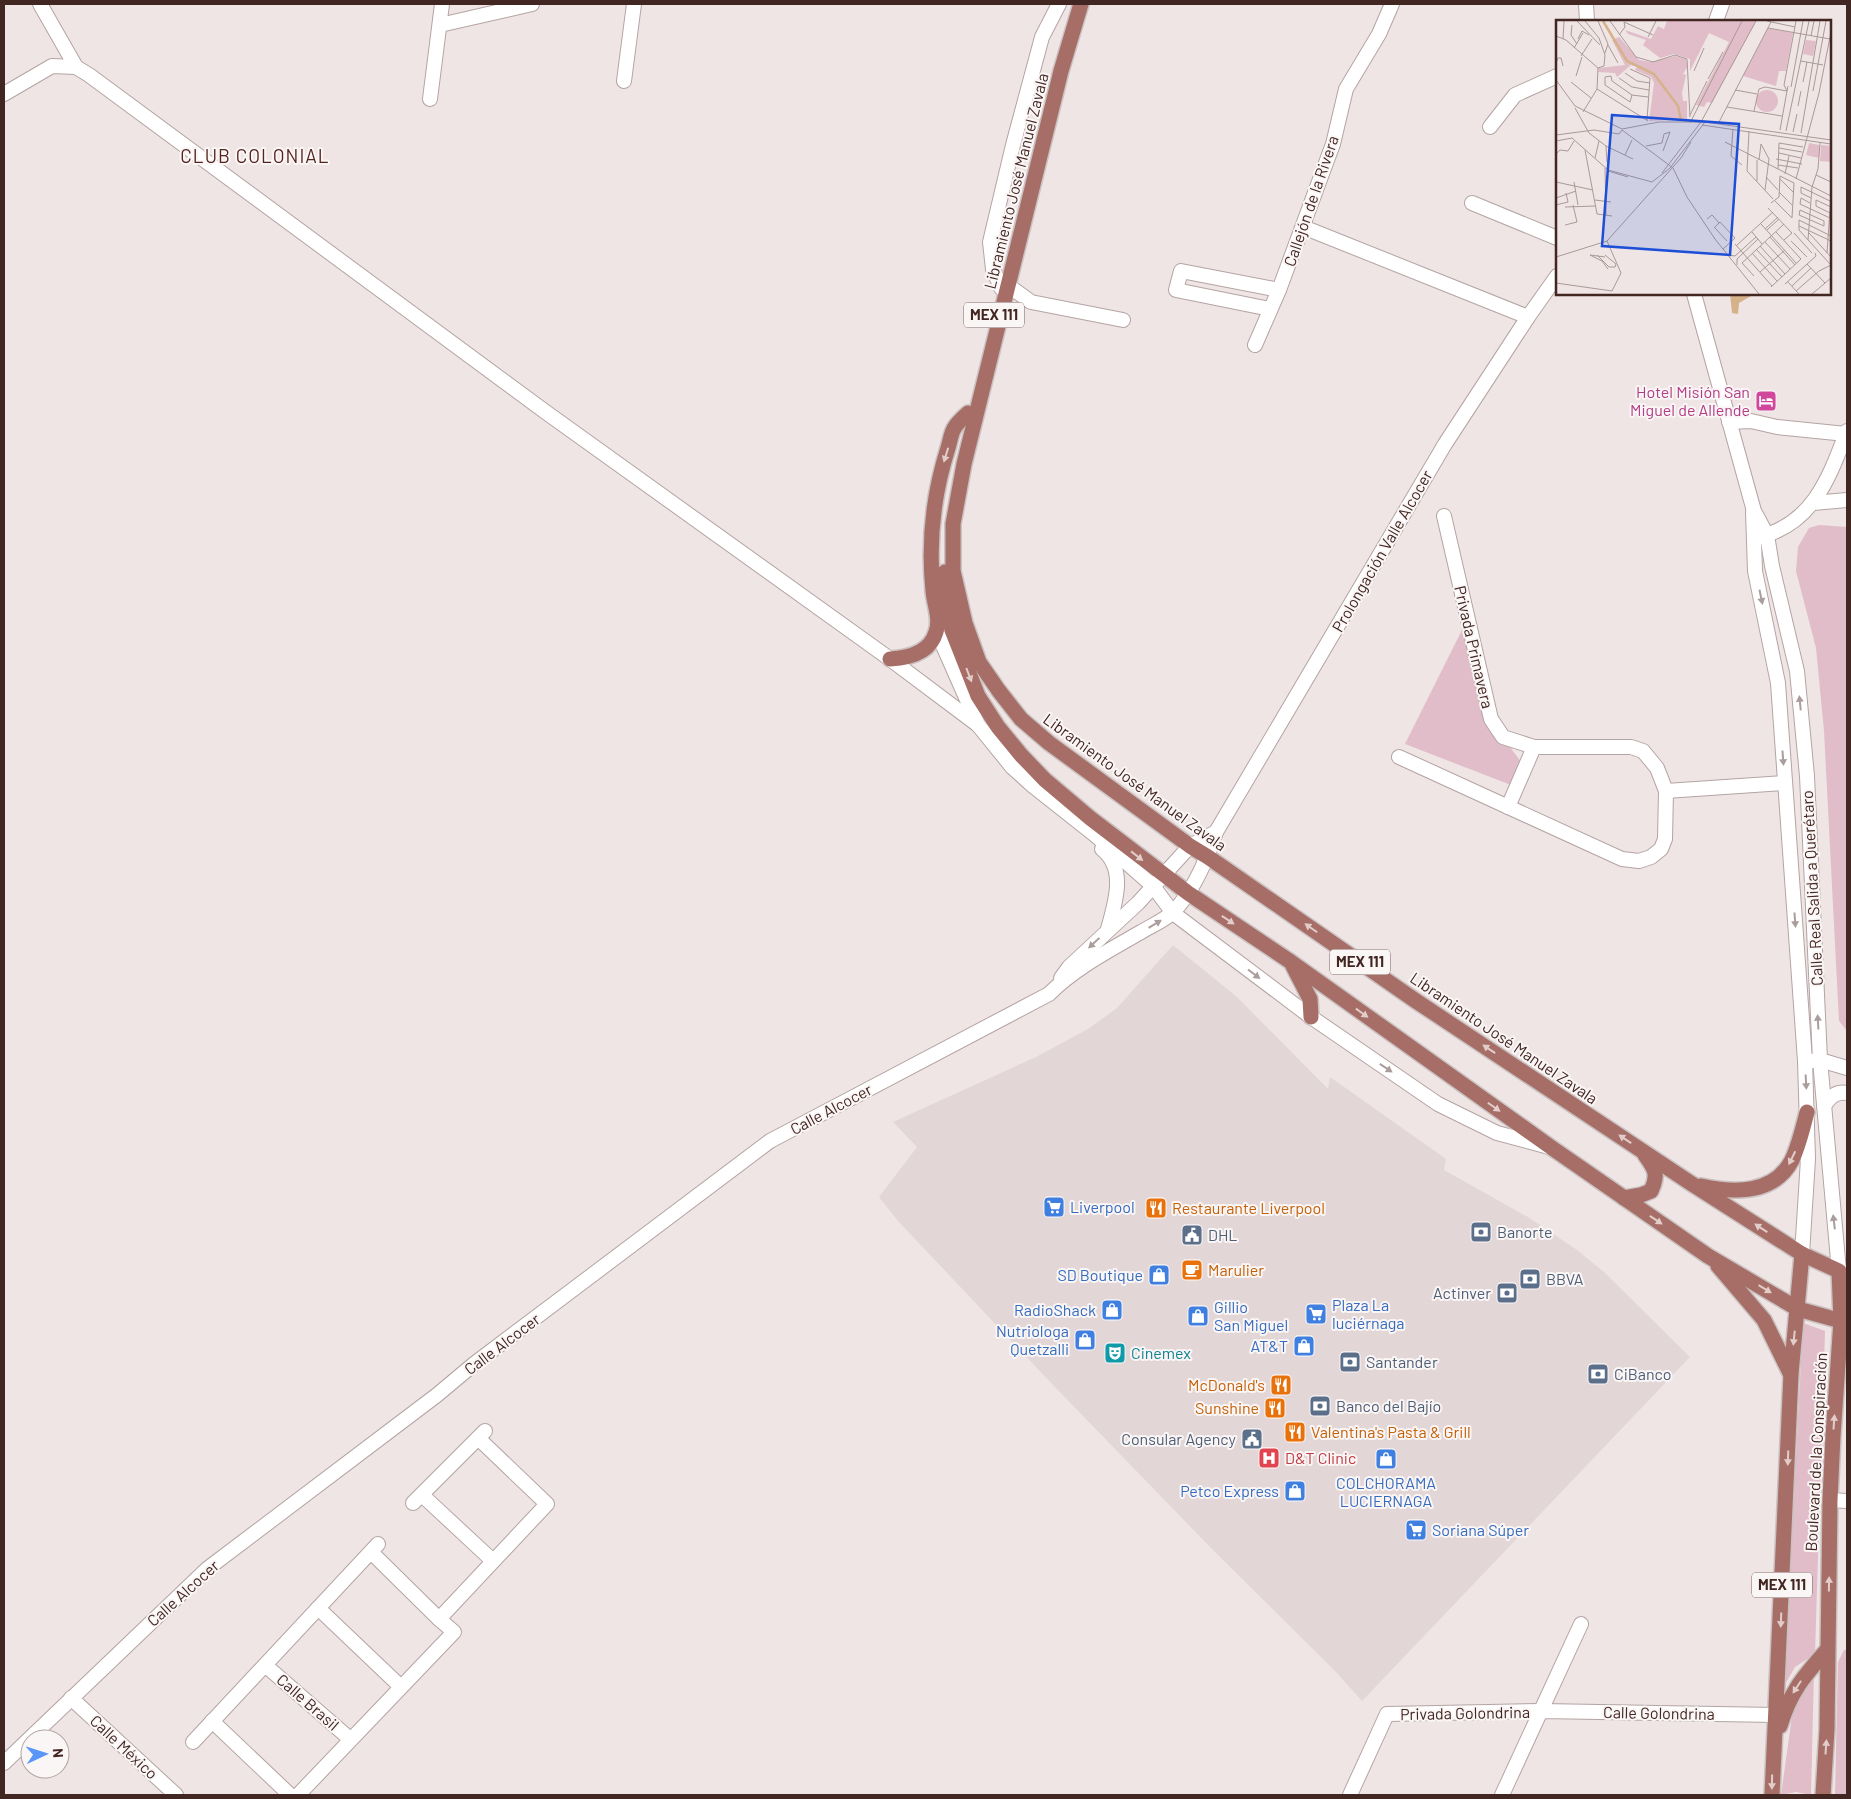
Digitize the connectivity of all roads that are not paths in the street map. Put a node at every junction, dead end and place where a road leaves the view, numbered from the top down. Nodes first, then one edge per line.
1 (40, 4) edge
2 (442, 4) edge
3 (532, 4) edge
4 (634, 4) edge
5 (1059, 4) edge
6 (1074, 4) edge
7 (1081, 4) edge
8 (1392, 4) edge
9 (1586, 4) edge
10 (1722, 4) edge
11 (1587, 20) edge
12 (1716, 20) edge
13 (440, 25) junction
14 (76, 67) junction
15 (1556, 76) edge
16 (624, 81) dead end
17 (4, 94) edge
18 (430, 100) dead end
19 (1490, 127) dead end
20 (1472, 203) dead end
21 (1303, 228) junction
22 (1556, 238) edge
23 (1556, 277) edge
24 (1005, 287) junction
25 (1279, 290) junction
26 (1694, 295) edge
27 (1270, 309) junction
28 (1528, 317) junction
29 (1123, 320) dead end
30 (1255, 344) dead end
31 (968, 413) junction
32 (1730, 422) junction
33 (1847, 433) edge
34 (1841, 467) edge
35 (1847, 500) edge
36 (1813, 504) junction
37 (1754, 511) junction
38 (1444, 516) dead end
39 (1767, 534) junction
40 (1753, 538) junction
41 (937, 632) junction
42 (890, 659) junction
43 (978, 725) junction
44 (1534, 747) junction
45 (1399, 757) dead end
46 (1785, 783) junction
47 (1033, 786) junction
48 (1666, 791) junction
49 (1508, 807) junction
50 (1216, 832) junction
51 (1190, 846) junction
52 (1208, 857) junction
53 (1158, 881) junction
54 (1188, 893) junction
55 (1173, 913) junction
56 (1108, 930) junction
57 (1291, 962) junction
58 (1049, 994) junction
59 (1312, 1017) junction
60 (1820, 1060) junction
61 (1805, 1061) junction
62 (1847, 1068) edge
63 (1847, 1092) edge
64 (1824, 1106) junction
65 (1807, 1112) junction
66 (1552, 1148) junction
67 (1642, 1150) junction
68 (1692, 1184) junction
69 (1624, 1198) junction
70 (1802, 1254) junction
71 (1708, 1256) junction
72 (1843, 1274) edge
73 (1798, 1309) junction
74 (1844, 1320) edge
75 (1791, 1374) junction
76 (1830, 1500) junction
77 (1847, 1501) edge
78 (493, 1561) junction
79 (318, 1608) junction
80 (439, 1619) junction
81 (1581, 1624) dead end
82 (1827, 1650) junction
83 (265, 1665) junction
84 (400, 1686) junction
85 (71, 1698) junction
86 (1542, 1711) junction
87 (1776, 1715) junction
88 (212, 1721) junction
89 (350, 1739) junction
90 (194, 1742) dead end
91 (1773, 1751) junction
92 (4, 1763) edge
93 (176, 1795) edge
94 (290, 1795) edge
95 (298, 1795) edge
96 (1350, 1795) edge
97 (1502, 1795) edge
98 (1772, 1795) edge
99 (1822, 1795) edge

1 - 14 street
2 - 13 street
3 - 13 street
4 - 16 street
5 - 24 street
6 - 24 main road, Libramiento José Manuel Zavala / MEX 111
7 - 24 main road, Libramiento José Manuel Zavala / MEX 111
8 - 21 street, Callejón de la Rivera
9 - 11 street
10 - 12 street
13 - 18 street
14 - 17 street
14 - 42 street
15 - 19 street
20 - 22 street
21 - 25 street, Callejón de la Rivera
21 - 28 street
23 - 28 street, Prolongación Valle Alcocer
24 - 29 street
24 - 31 main road, Libramiento José Manuel Zavala / MEX 111
24 - 51 main road, Libramiento José Manuel Zavala / MEX 111
25 - 27 street, Callejón de la Rivera
25 - 27 street
26 - 32 street, Calle Real Salida a Querétaro
27 - 30 street, Callejón de la Rivera
28 - 50 street, Prolongación Valle Alcocer
31 -> 41 main road
31 -> 53 main road, Libramiento José Manuel Zavala / MEX 111
32 - 33 street
32 - 37 street, Calle Real Salida a Querétaro
33 - 34 street
34 - 36 street
35 - 36 street
36 - 39 street
37 - 39 street, Calle Real Salida a Querétaro
37 - 40 street, Calle Real Salida a Querétaro
38 - 44 street, Privada Primavera
39 - 40 street
60 -> 39 street, Calle Real Salida a Querétaro
40 -> 46 street, Calle Real Salida a Querétaro
41 - 42 main road
41 - 43 street
42 - 43 street
43 - 47 street
44 - 48 street, Privada Primavera
44 - 49 street
45 - 49 street, Privada Primavera
46 - 48 street
46 -> 61 street, Calle Real Salida a Querétaro
47 - 53 street
47 - 56 street
48 - 49 street, Privada Primavera
50 - 51 street
50 - 52 street, Prolongación Valle Alcocer
51 - 52 main road, Libramiento José Manuel Zavala / MEX 111
51 - 53 street, Calle Alcocer
52 - 54 street, Calle Alcocer
67 -> 52 main road, Libramiento José Manuel Zavala / MEX 111
53 - 54 main road, Libramiento José Manuel Zavala / MEX 111
53 - 55 street
53 - 56 street, Calle Alcocer
54 - 55 street, Calle Alcocer
54 -> 57 main road, Libramiento José Manuel Zavala / MEX 111
58 -> 55 street, Calle Alcocer
55 -> 59 street
56 -> 58 street, Calle Alcocer
57 - 59 main road
57 -> 66 main road, Libramiento José Manuel Zavala / MEX 111
58 - 85 street, Calle Alcocer
59 -> 66 street
60 - 61 street
60 - 62 street
60 - 64 street, Calle Real Salida a Querétaro
61 -> 65 street, Calle Real Salida a Querétaro
63 - 64 street
72 -> 64 street, Calle Real Salida a Querétaro
65 -> 68 main road
65 - 70 street, Calle Real Salida a Querétaro
66 - 69 main road, Libramiento José Manuel Zavala / MEX 111
67 - 68 main road, Libramiento José Manuel Zavala / MEX 111
67 - 69 main road
70 -> 68 main road, Libramiento José Manuel Zavala / MEX 111
69 -> 71 main road, Libramiento José Manuel Zavala / MEX 111
70 - 72 main road, MEX 111
70 - 73 main road, MEX 111
71 -> 73 main road, MEX 111
71 - 75 main road, MEX 111
72 - 74 main road, MEX 111
73 - 74 main road, MEX 111
73 -> 75 main road, MEX 111
76 -> 74 main road, Boulevard de la Conspiración / MEX 111
75 -> 87 main road, Boulevard de la Conspiración / MEX 111
76 - 77 street
82 -> 76 main road, Boulevard de la Conspiración / MEX 111
78 - 78 street
78 - 80 street
79 - 80 street
79 - 83 street
79 - 84 street
80 - 84 street
81 - 86 street
82 -> 91 main road
99 -> 82 main road, Boulevard de la Conspiración / MEX 111
83 - 88 street, Calle Brasil
83 - 89 street, Calle Brasil
84 - 89 street
85 - 92 street, Calle Alcocer
85 - 93 street, Calle México
86 - 87 street, Calle Golondrina
86 - 96 street, Privada Golondrina
86 - 97 street
87 - 91 main road, Boulevard de la Conspiración / MEX 111
88 - 90 street, Calle Brasil
88 - 94 street
89 - 95 street, Calle Brasil
91 -> 98 main road, Boulevard de la Conspiración / MEX 111

